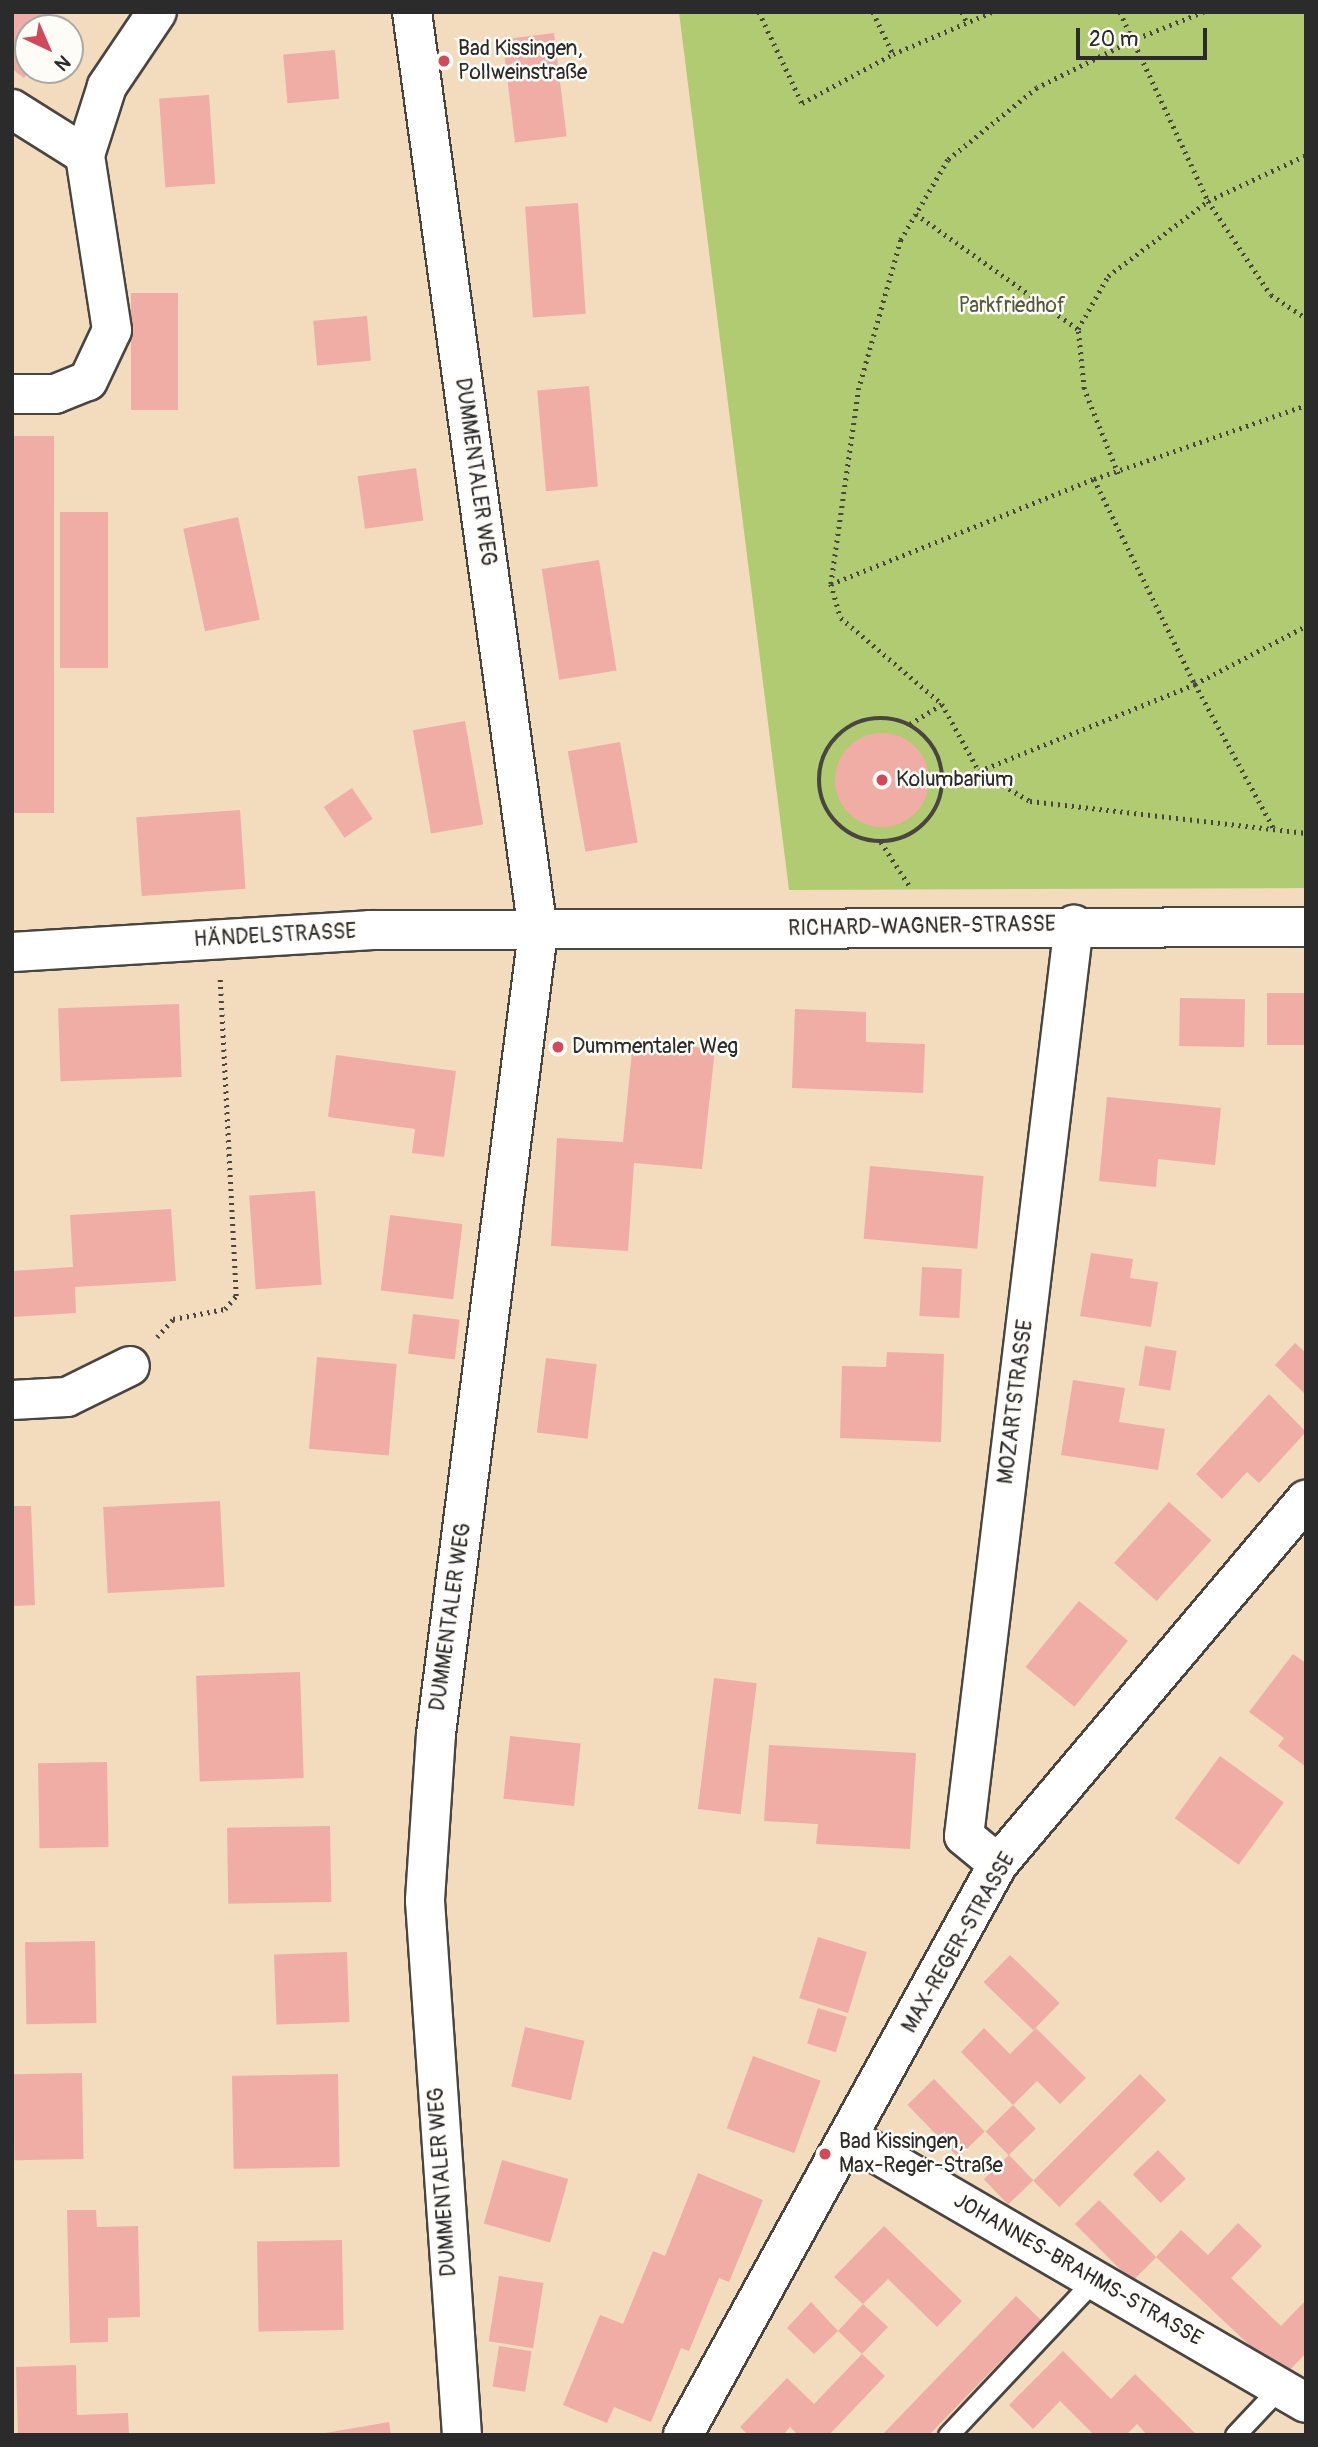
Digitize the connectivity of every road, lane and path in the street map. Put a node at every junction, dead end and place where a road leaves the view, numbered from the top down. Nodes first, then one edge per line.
1 (157, 12) edge
2 (412, 12) edge
3 (760, 12) edge
4 (873, 12) edge
5 (962, 12) edge
6 (992, 12) edge
7 (1120, 12) edge
8 (1204, 12) edge
9 (967, 23) junction
10 (1132, 41) junction
11 (894, 54) junction
12 (12, 109) edge
13 (85, 155) junction
14 (1306, 155) edge
15 (1208, 201) junction
16 (916, 214) junction
17 (1306, 318) edge
18 (1078, 329) junction
19 (12, 394) edge
20 (1306, 405) edge
21 (1118, 474) junction
22 (1094, 479) junction
23 (831, 584) junction
24 (1306, 626) edge
25 (1195, 684) junction
26 (942, 704) junction
27 (909, 724) junction
28 (979, 771) junction
29 (1276, 832) junction
30 (1306, 833) edge
31 (1074, 925) junction
32 (1306, 927) edge
33 (538, 932) junction
34 (218, 940) junction
35 (12, 952) edge
36 (130, 1366) joint
37 (12, 1400) edge
38 (1306, 1500) edge
39 (998, 1864) junction
40 (850, 2137) junction
41 (1094, 2280) junction
42 (1293, 2395) edge
43 (462, 2435) edge
44 (683, 2435) edge
45 (948, 2435) edge
46 (1236, 2435) edge

1 - 13 street
2 - 33 street, DUMMENTALER WEG
3 - 11 path
4 - 11 path
5 - 9 path
6 - 9 path
7 - 10 path
8 - 10 path
9 - 11 path
10 - 15 path
10 - 16 path
12 - 13 street
13 - 19 street
14 - 15 path
15 - 17 path
15 - 18 path
16 - 18 path
16 - 23 path
18 - 21 path
20 - 21 path
21 - 22 path
22 - 23 path
22 - 25 path
23 - 26 path
24 - 25 path
25 - 28 path
25 - 29 path
26 - 27 path
26 - 28 path
27 - 27 path
28 - 29 path
29 - 30 path
31 - 32 street, RICHARD-WAGNER-STRASSE
31 - 33 street, RICHARD-WAGNER-STRASSE
31 - 39 street, MOZARTSTRASSE
33 - 34 street, HÄNDELSTRASSE
33 - 43 street, DUMMENTALER WEG
34 - 35 street, HÄNDELSTRASSE
34 - 36 path
36 - 37 street
38 - 39 street, MAX-REGER-STRASSE
39 - 40 street, MAX-REGER-STRASSE
40 - 41 street, JOHANNES-BRAHMS-STRASSE
40 - 44 street, MAX-REGER-STRASSE
41 - 42 street, JOHANNES-BRAHMS-STRASSE
41 - 45 lane
42 - 46 lane

